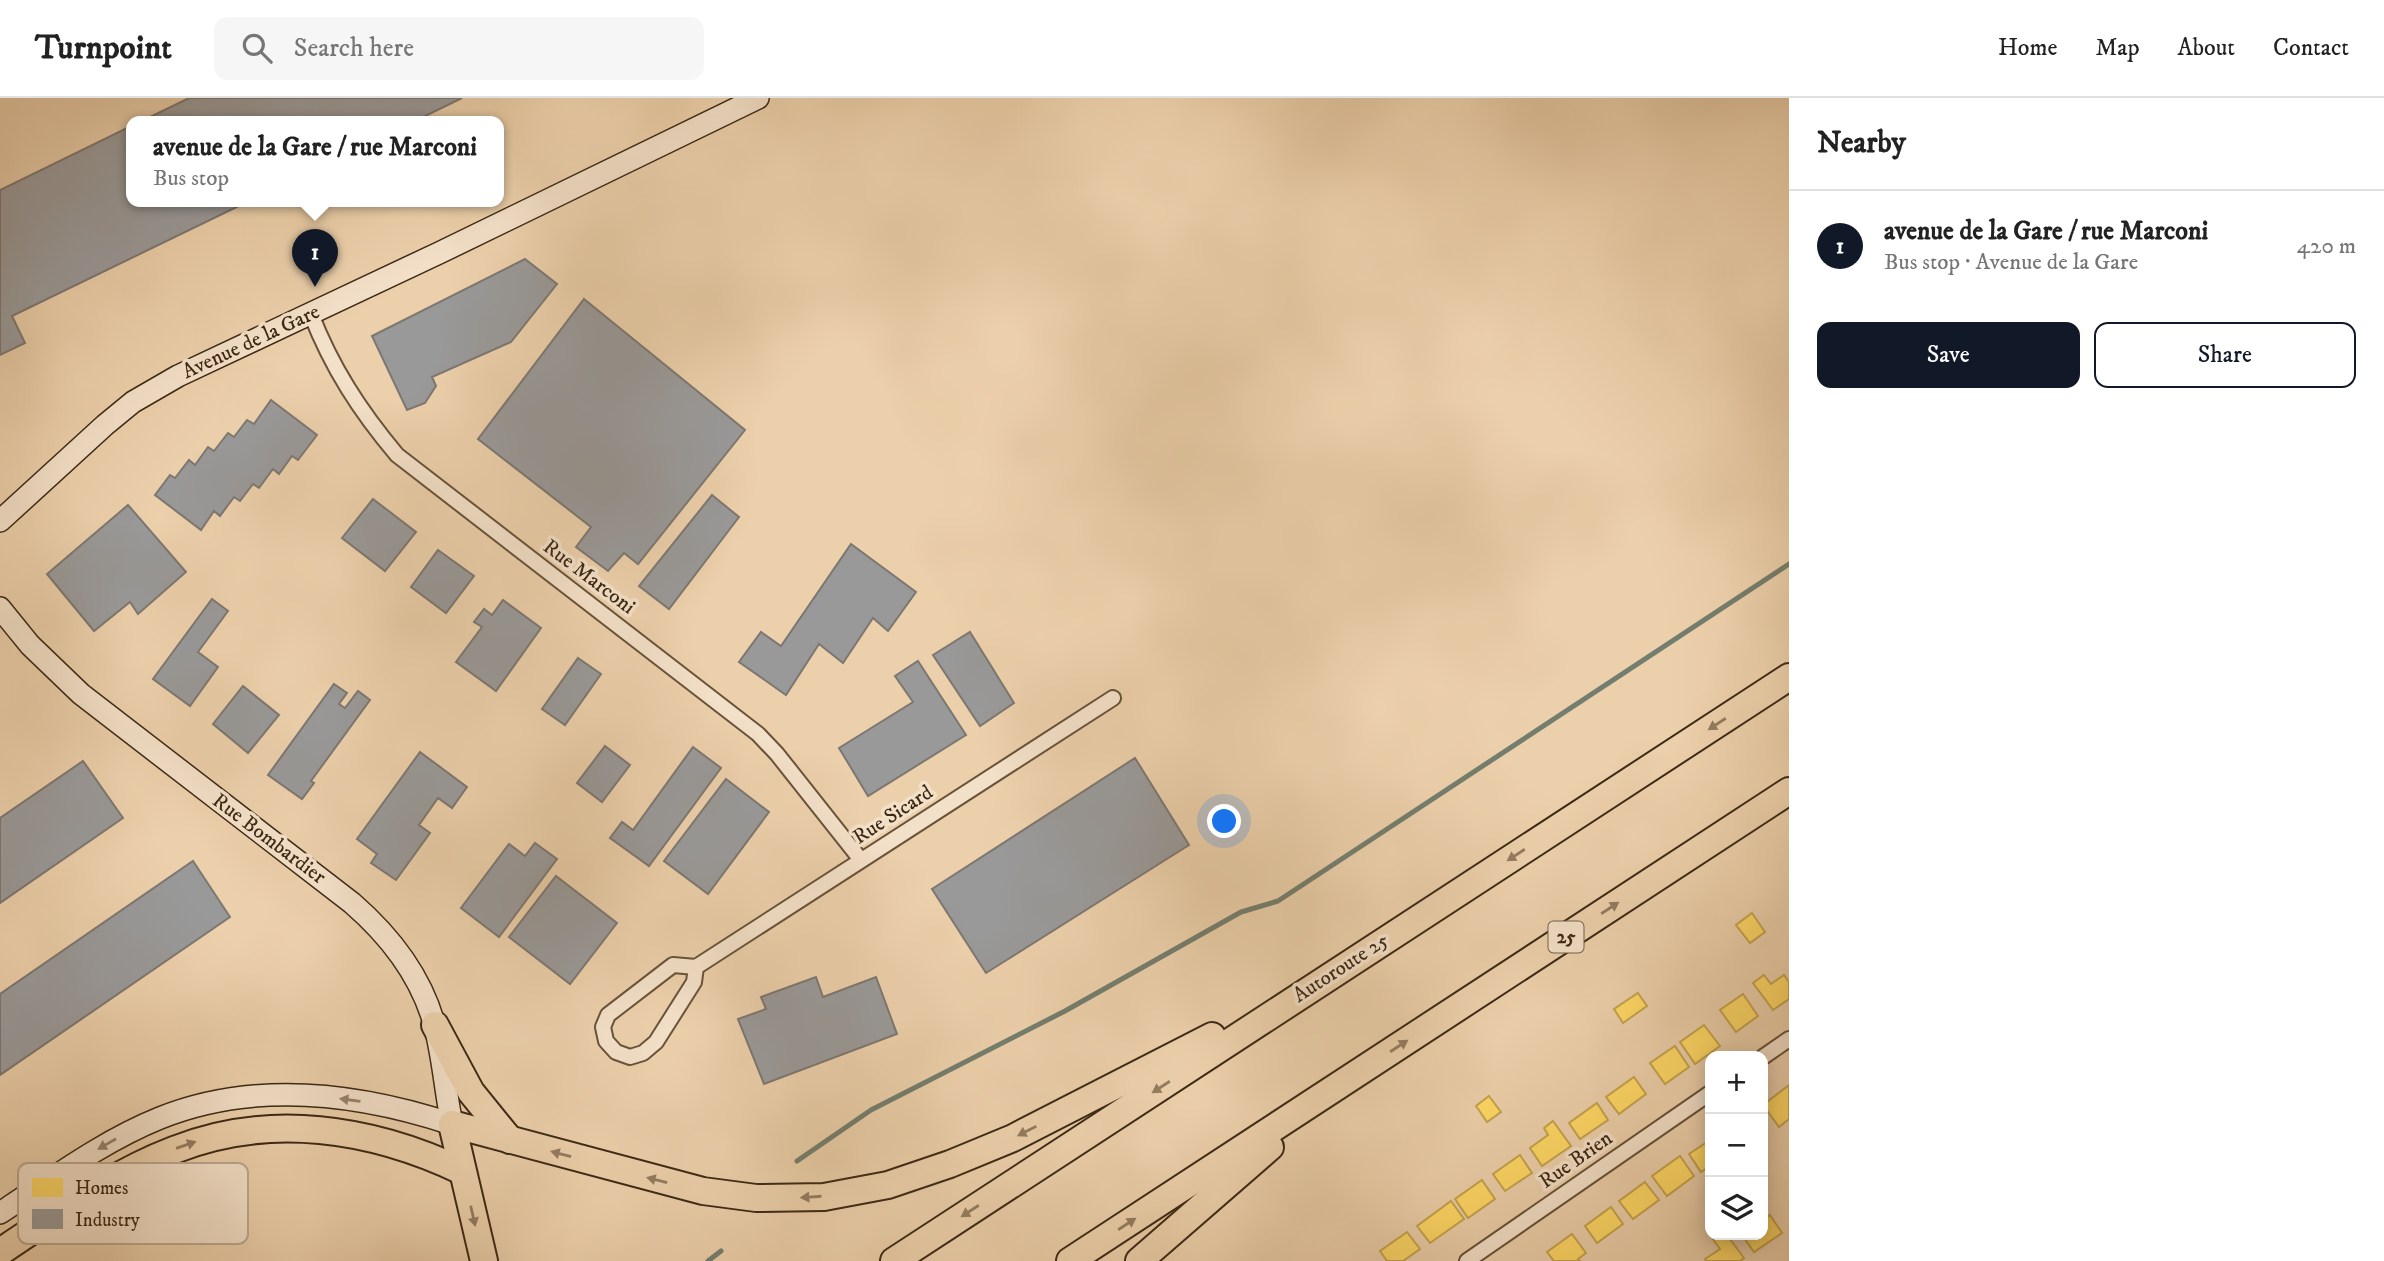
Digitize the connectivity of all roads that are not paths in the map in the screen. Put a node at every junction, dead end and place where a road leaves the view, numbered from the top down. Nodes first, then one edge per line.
1 (758, 98) edge
2 (311, 314) junction
3 (0, 521) edge
4 (0, 608) edge
5 (1789, 677) edge
6 (1113, 698) dead end
7 (1789, 792) edge
8 (861, 860) junction
9 (696, 967) junction
10 (1320, 982) junction
11 (435, 1025) junction
12 (1789, 1039) edge
13 (1768, 1054) edge
14 (1342, 1083) junction
15 (1705, 1096) edge
16 (452, 1124) junction
17 (510, 1140) junction
18 (79, 1163) edge
19 (144, 1163) edge
20 (463, 1171) junction
21 (18, 1202) edge
22 (0, 1213) edge
23 (18, 1240) edge
24 (0, 1252) edge
25 (484, 1261) edge
26 (894, 1261) edge
27 (1070, 1261) edge
28 (1139, 1261) edge
29 (1466, 1261) edge

1 - 2 street, Avenue de la Gare
2 - 3 street, Avenue de la Gare
2 - 8 street, Rue Marconi
4 - 11 street, Rue Bombardier
5 -> 10 highway, Autoroute 25
6 - 8 street, Rue Sicard
14 -> 7 highway, 25
8 - 9 street, Rue Sicard
9 - 9 street, Rue Sicard
10 -> 17 highway
10 -> 26 highway, Autoroute 25
11 - 16 street, Rue Bombardier
11 - 17 highway
12 - 13 street
27 -> 14 highway, 25
14 - 28 highway
15 - 29 street, Rue Brien
16 - 17 highway
16 -> 18 street
16 - 20 highway
19 -> 20 highway
20 -> 25 highway
21 -> 22 street
24 -> 23 highway

